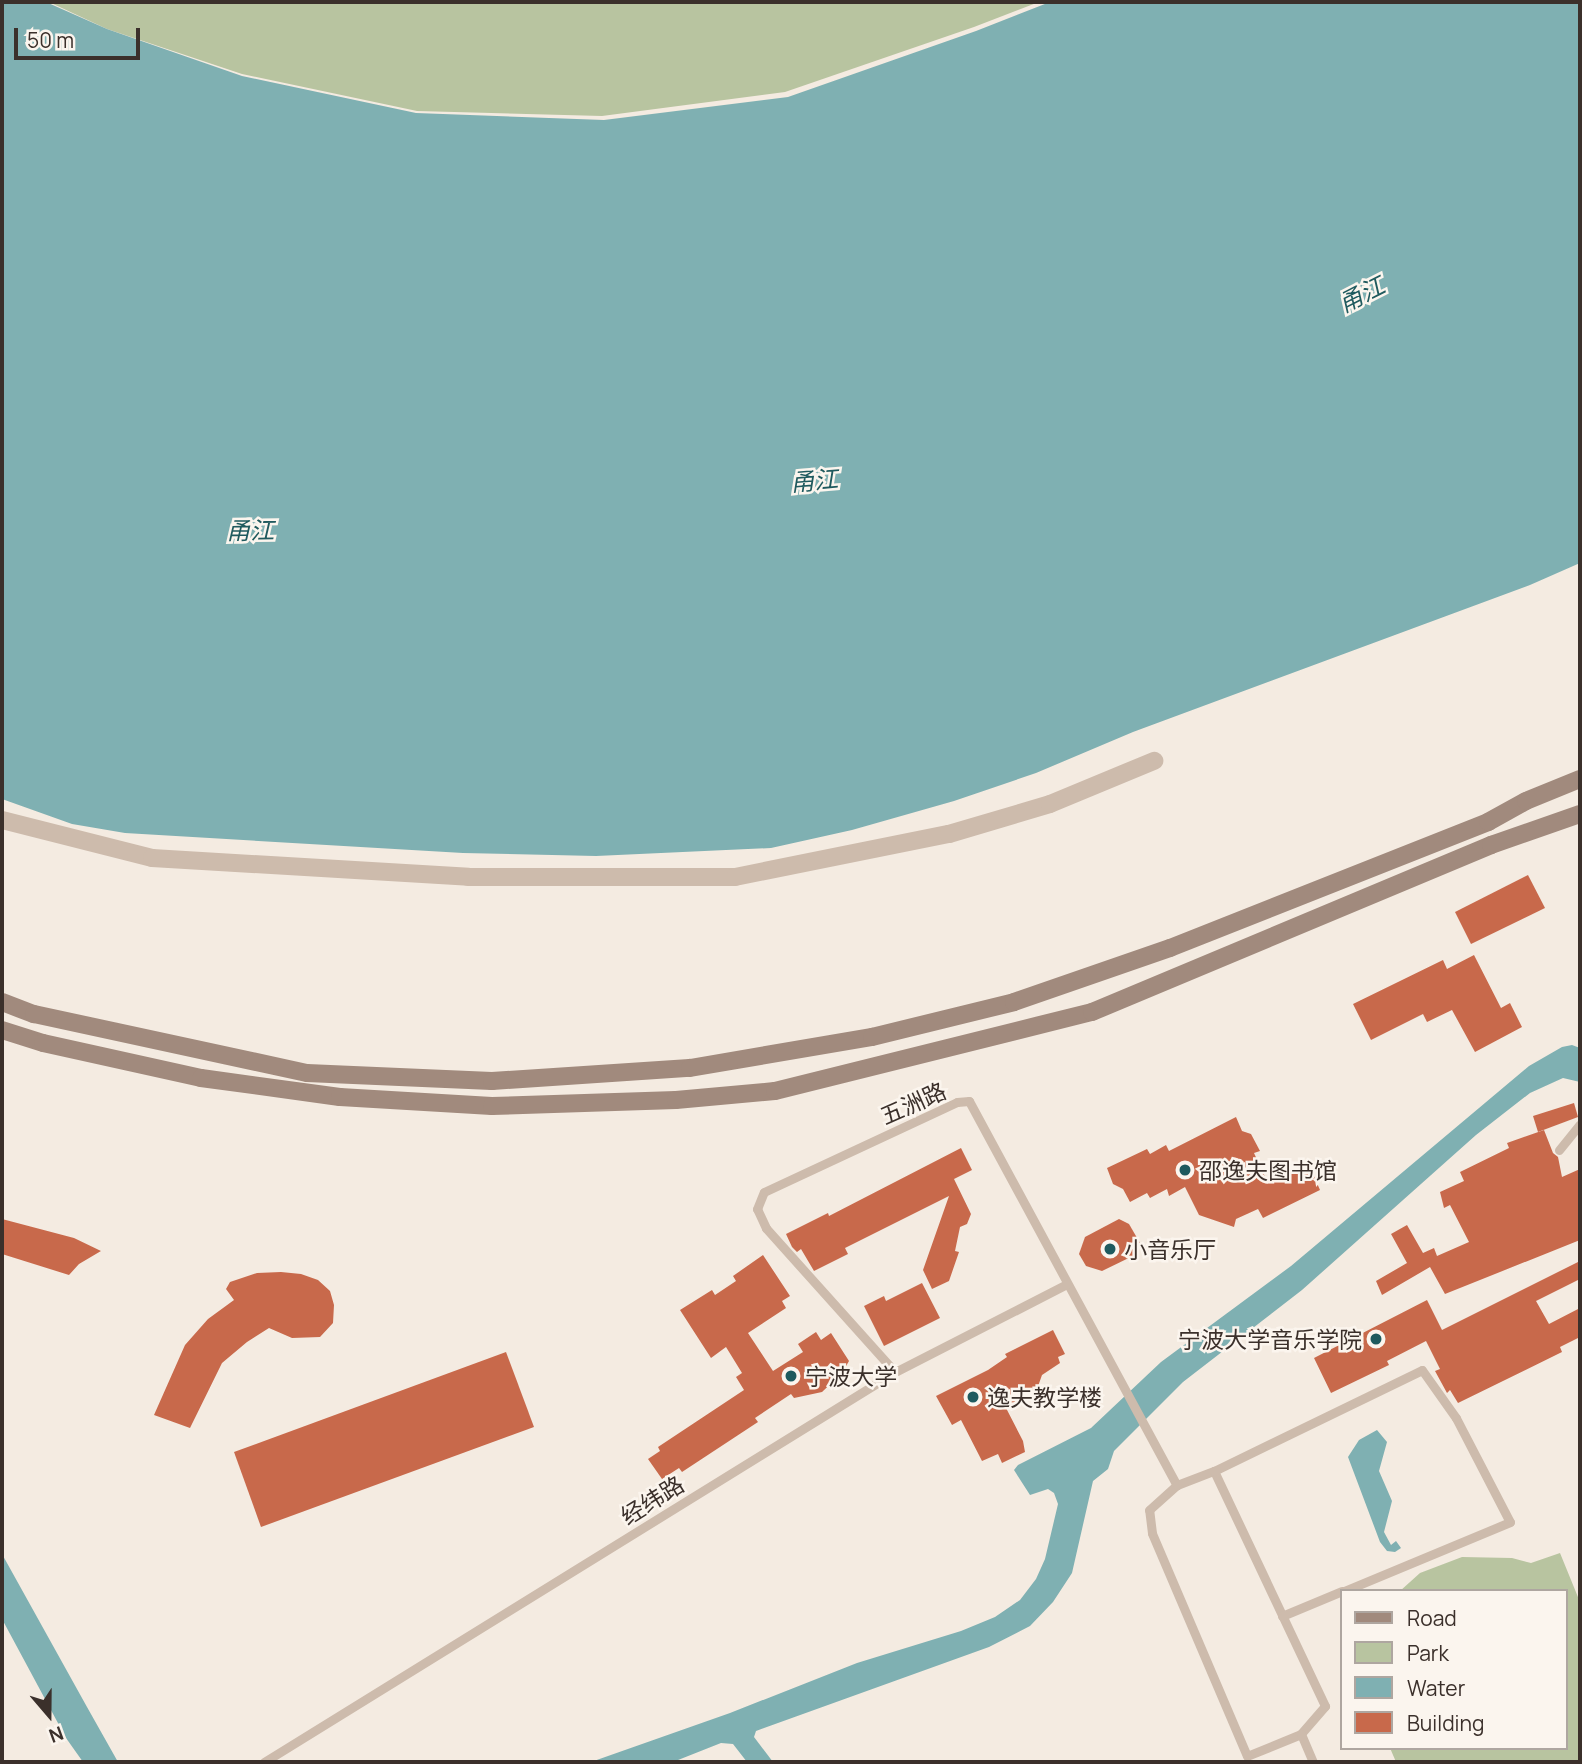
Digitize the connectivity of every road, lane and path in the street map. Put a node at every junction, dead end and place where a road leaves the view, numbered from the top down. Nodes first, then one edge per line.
1 (1154, 761) dead end
2 (1580, 779) edge
3 (1580, 814) edge
4 (2, 820) edge
5 (2, 1002) edge
6 (2, 1030) edge
7 (1580, 1124) edge
8 (1559, 1150) dead end
9 (1067, 1284) junction
10 (895, 1373) junction
11 (1214, 1471) junction
12 (1177, 1485) junction
13 (1348, 1589) edge
14 (1340, 1592) edge
15 (1283, 1616) junction
16 (1301, 1734) junction
17 (1249, 1759) edge
18 (264, 1762) edge
19 (1313, 1762) edge

1 - 4 street
2 - 5 street
3 - 6 street
7 - 8 lane
9 - 10 lane, 经纬路
9 - 10 lane, 五洲路
9 - 12 lane, 五洲路
10 - 18 lane, 经纬路
11 - 12 lane
11 - 13 lane
11 - 15 lane
12 - 17 lane
14 - 15 lane
15 - 16 lane
16 - 17 lane
16 - 19 lane

